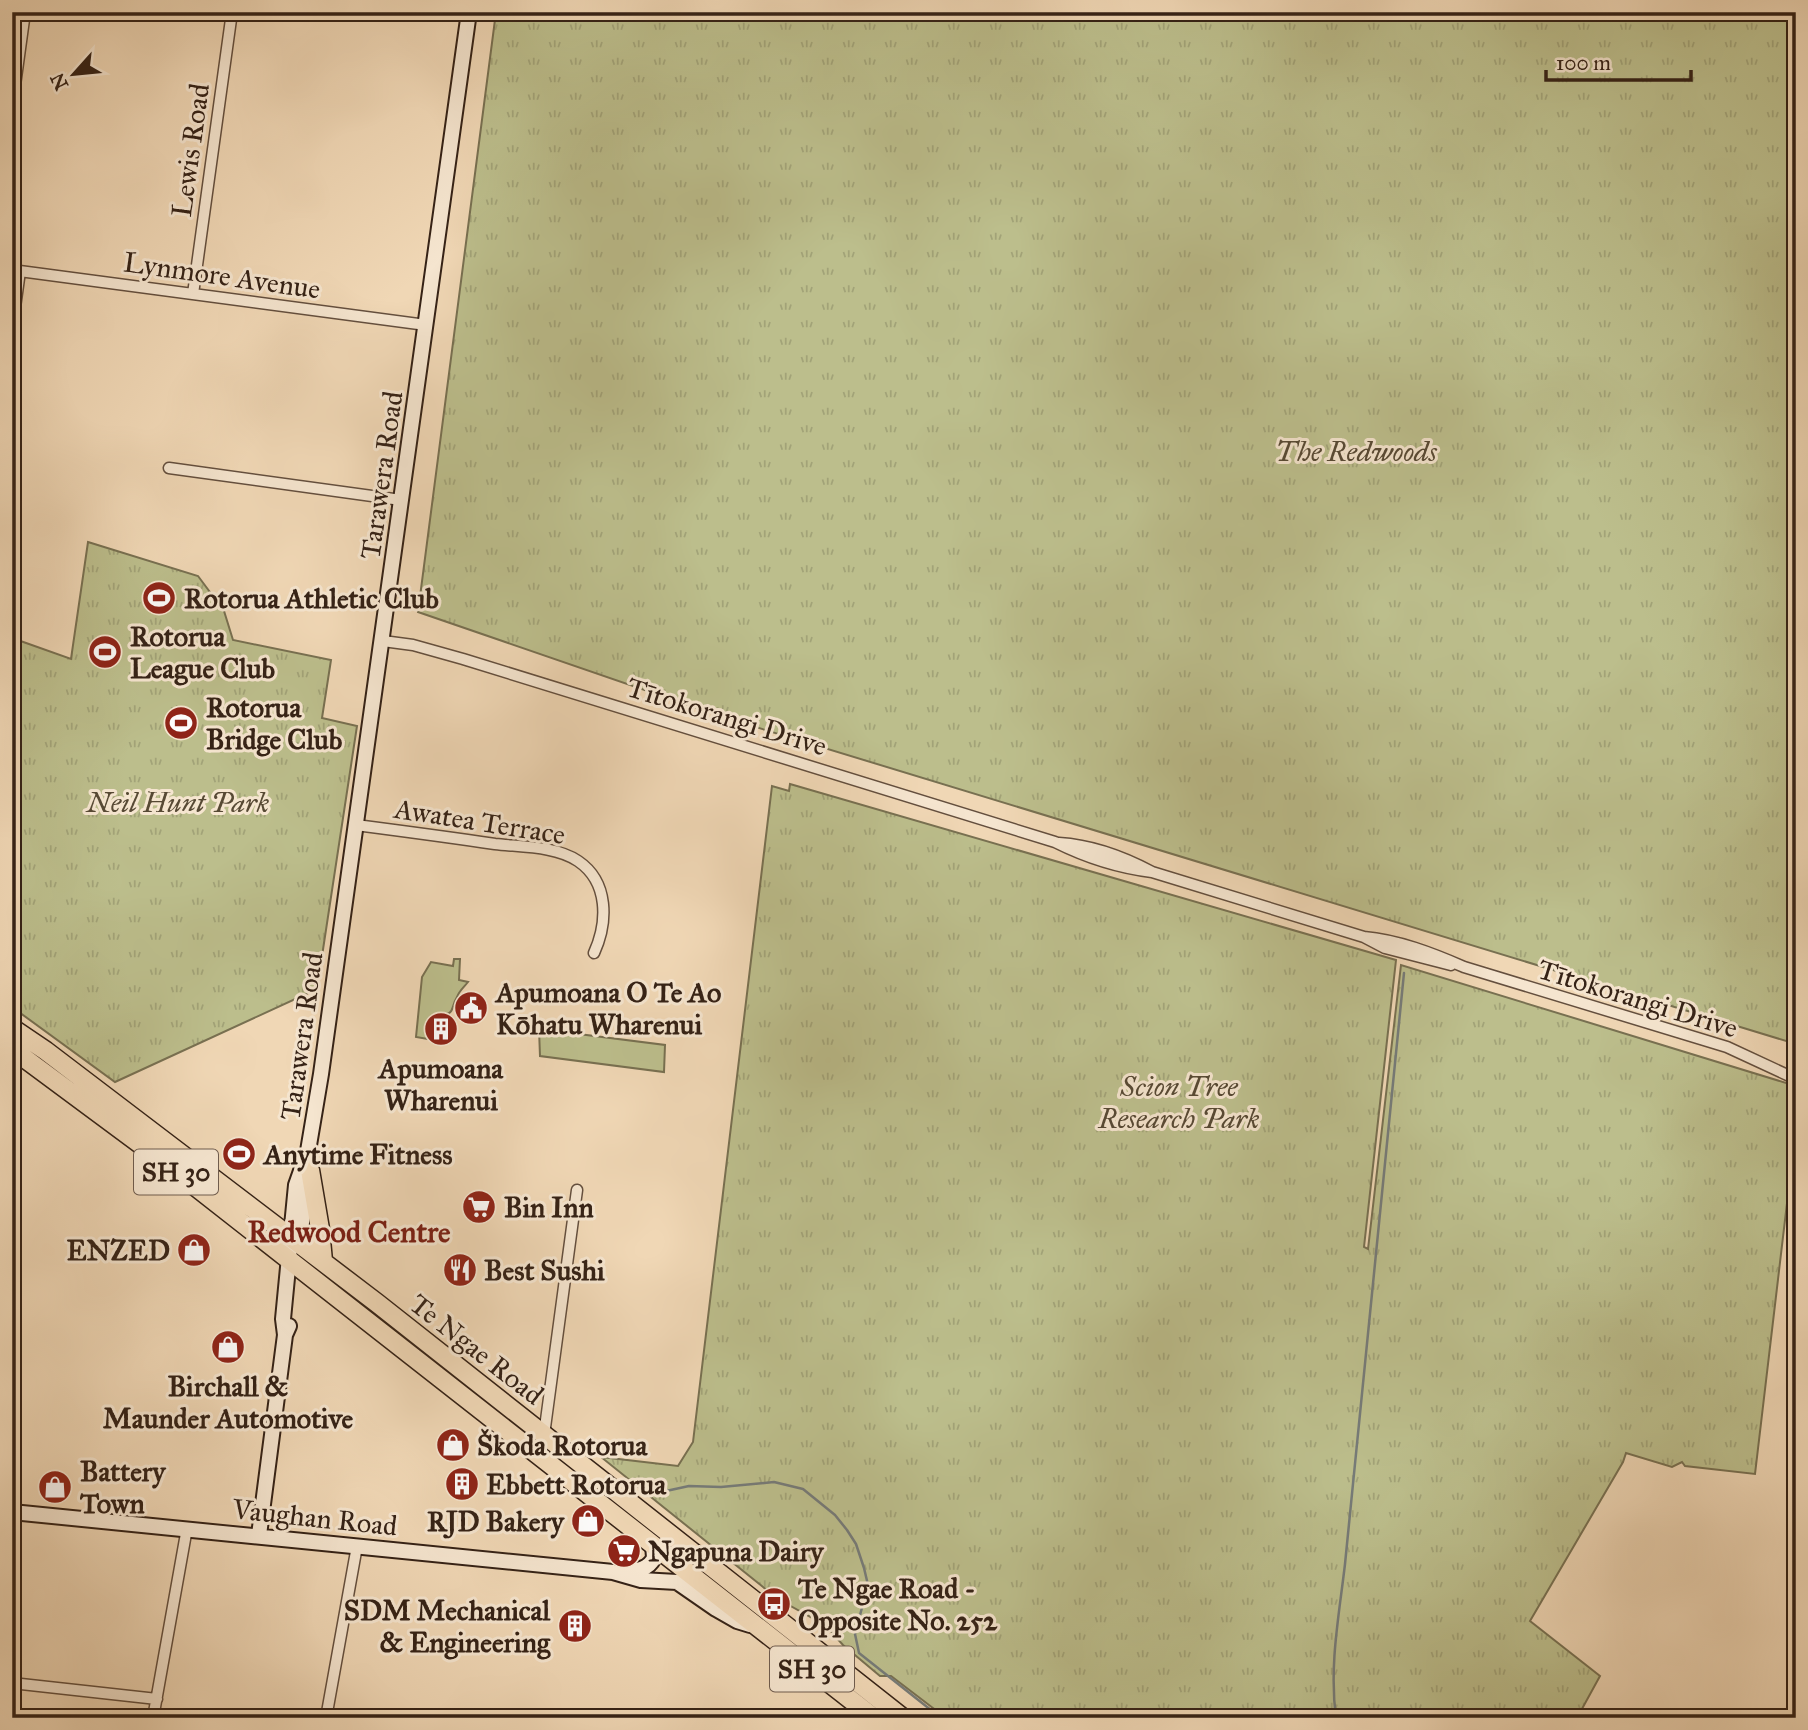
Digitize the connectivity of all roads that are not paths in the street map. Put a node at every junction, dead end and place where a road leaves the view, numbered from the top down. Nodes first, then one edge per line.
1 (25, 12) edge
2 (232, 12) edge
3 (469, 12) edge
4 (12, 107) edge
5 (16, 271) edge
6 (193, 294) junction
7 (426, 325) junction
8 (12, 329) edge
9 (169, 468) dead end
10 (401, 500) junction
11 (383, 640) junction
12 (356, 825) junction
13 (594, 953) dead end
14 (12, 1028) edge
15 (12, 1035) edge
16 (15, 1051) edge
17 (1796, 1079) edge
18 (308, 1151) junction
19 (310, 1170) junction
20 (577, 1190) dead end
21 (296, 1241) junction
22 (323, 1261) junction
23 (293, 1265) junction
24 (544, 1435) junction
25 (12, 1511) edge
26 (187, 1528) junction
27 (258, 1535) junction
28 (653, 1544) junction
29 (357, 1546) junction
30 (613, 1572) junction
31 (759, 1628) junction
32 (12, 1684) edge
33 (157, 1699) junction
34 (868, 1710) edge
35 (153, 1718) edge
36 (326, 1718) edge
37 (903, 1718) edge

1 - 4 street
2 - 6 street, Lewis Road
3 - 7 main road, Tarawera Road
5 - 6 street, Lynmore Avenue
5 - 8 street
6 - 7 street, Lynmore Avenue
7 - 10 main road, Tarawera Road
9 - 10 street
10 - 11 main road, Tarawera Road
11 - 12 main road, Tarawera Road
11 - 17 street, Tītokorangi Drive
12 - 13 street, Awatea Terrace
12 - 18 main road, Tarawera Road
14 - 21 highway, Te Ngae Road / SH 30
15 - 16 street
16 - 23 highway, Te Ngae Road / SH 30
18 - 19 main road, Tarawera Road
18 - 21 main road, Tarawera Road
19 - 21 main road, Tarawera Road
19 - 22 highway
20 - 24 street
21 - 22 highway, Te Ngae Road / SH 30
21 - 23 main road
22 - 24 highway, Te Ngae Road / SH 30
23 - 27 main road
23 - 28 highway, Te Ngae Road / SH 30
24 - 34 highway, Te Ngae Road / SH 30
25 - 26 main road, Vaughan Road
26 - 27 main road, Vaughan Road
26 - 33 street
27 - 29 main road, Vaughan Road
28 - 30 main road, Vaughan Road
28 - 31 highway, Te Ngae Road / SH 30
29 - 30 main road, Vaughan Road
29 - 36 street
30 - 31 main road, Vaughan Road
31 - 34 highway, Te Ngae Road / SH 30
32 - 33 street
33 - 35 street
34 - 37 highway, Te Ngae Road / SH 30

